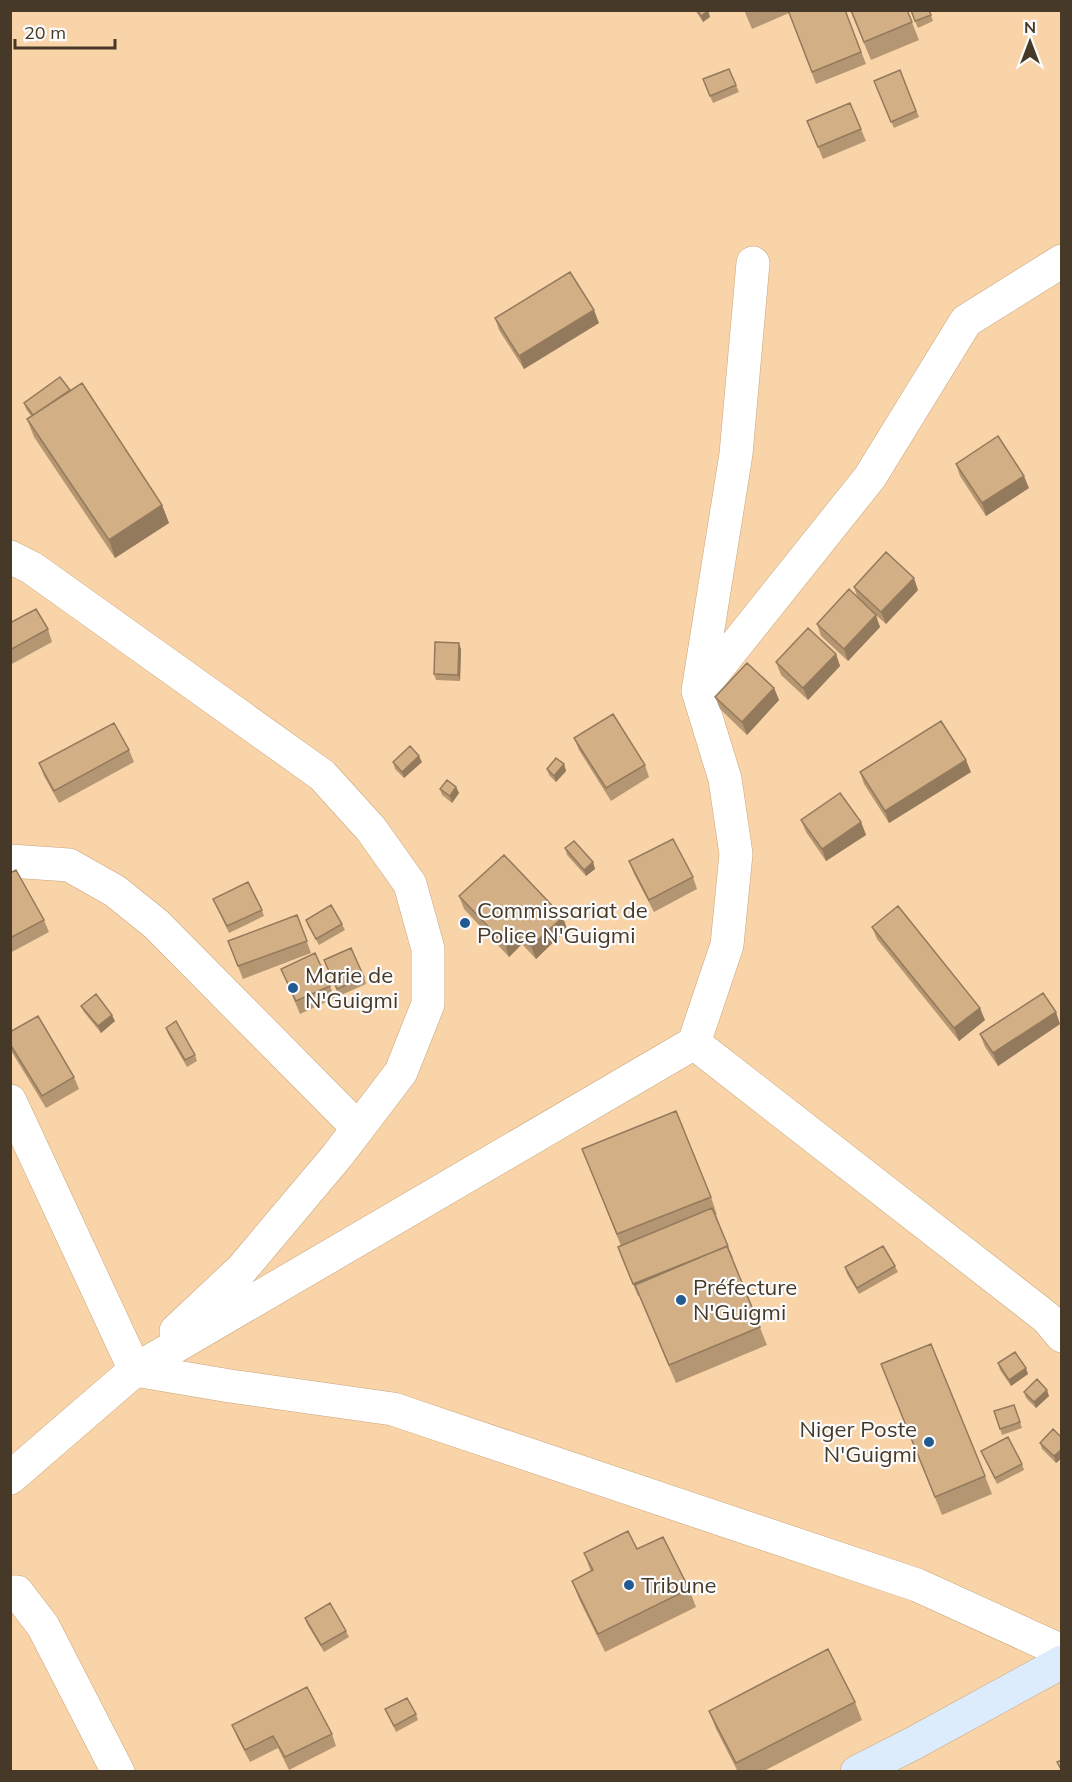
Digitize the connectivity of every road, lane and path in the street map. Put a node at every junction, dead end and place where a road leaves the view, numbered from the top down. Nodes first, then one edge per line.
1 (1062, 261) edge
2 (753, 263) dead end
3 (10, 557) edge
4 (698, 691) junction
5 (10, 861) edge
6 (694, 1043) junction
7 (10, 1101) edge
8 (358, 1128) junction
9 (1062, 1336) edge
10 (135, 1370) junction
11 (10, 1478) edge
12 (10, 1592) edge
13 (1062, 1651) edge
14 (1062, 1662) edge
15 (118, 1772) edge
16 (856, 1772) edge

1 - 4 street
2 - 4 street
3 - 8 street
4 - 6 street
5 - 8 street
6 - 9 street
6 - 10 street
7 - 10 street
8 - 10 street
10 - 11 street
10 - 13 street
12 - 15 street
14 - 16 main road

